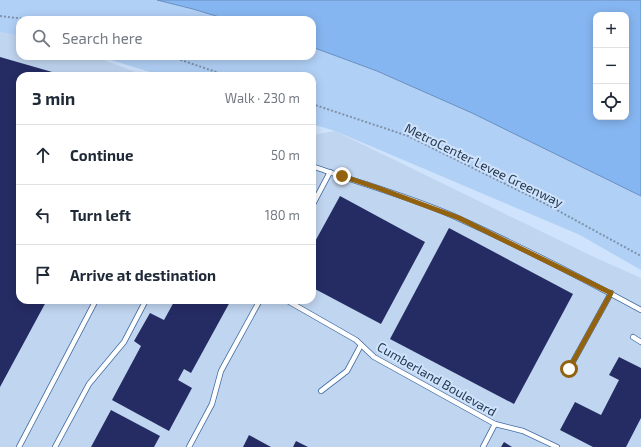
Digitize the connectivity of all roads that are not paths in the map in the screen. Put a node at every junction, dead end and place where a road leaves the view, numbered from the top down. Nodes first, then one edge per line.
1 (316, 167) edge
2 (330, 172) junction
3 (316, 198) edge
4 (611, 293) junction
5 (94, 304) edge
6 (144, 304) edge
7 (258, 304) edge
8 (293, 304) edge
9 (641, 310) edge
10 (633, 337) dead end
11 (641, 342) edge
12 (361, 345) junction
13 (569, 369) dead end
14 (321, 391) dead end
15 (495, 424) junction
16 (19, 447) edge
17 (56, 447) edge
18 (189, 447) edge
19 (483, 447) edge
20 (558, 447) edge

1 - 2 lane
2 - 3 lane
2 - 4 lane
4 - 9 lane
4 - 13 lane
5 - 16 lane
6 - 17 lane
7 - 18 lane
8 - 12 lane, Cumberland Boulevard
10 - 11 lane
12 - 14 lane
12 - 15 lane, Cumberland Boulevard
15 - 19 lane, Cumberland Boulevard
15 - 20 lane

